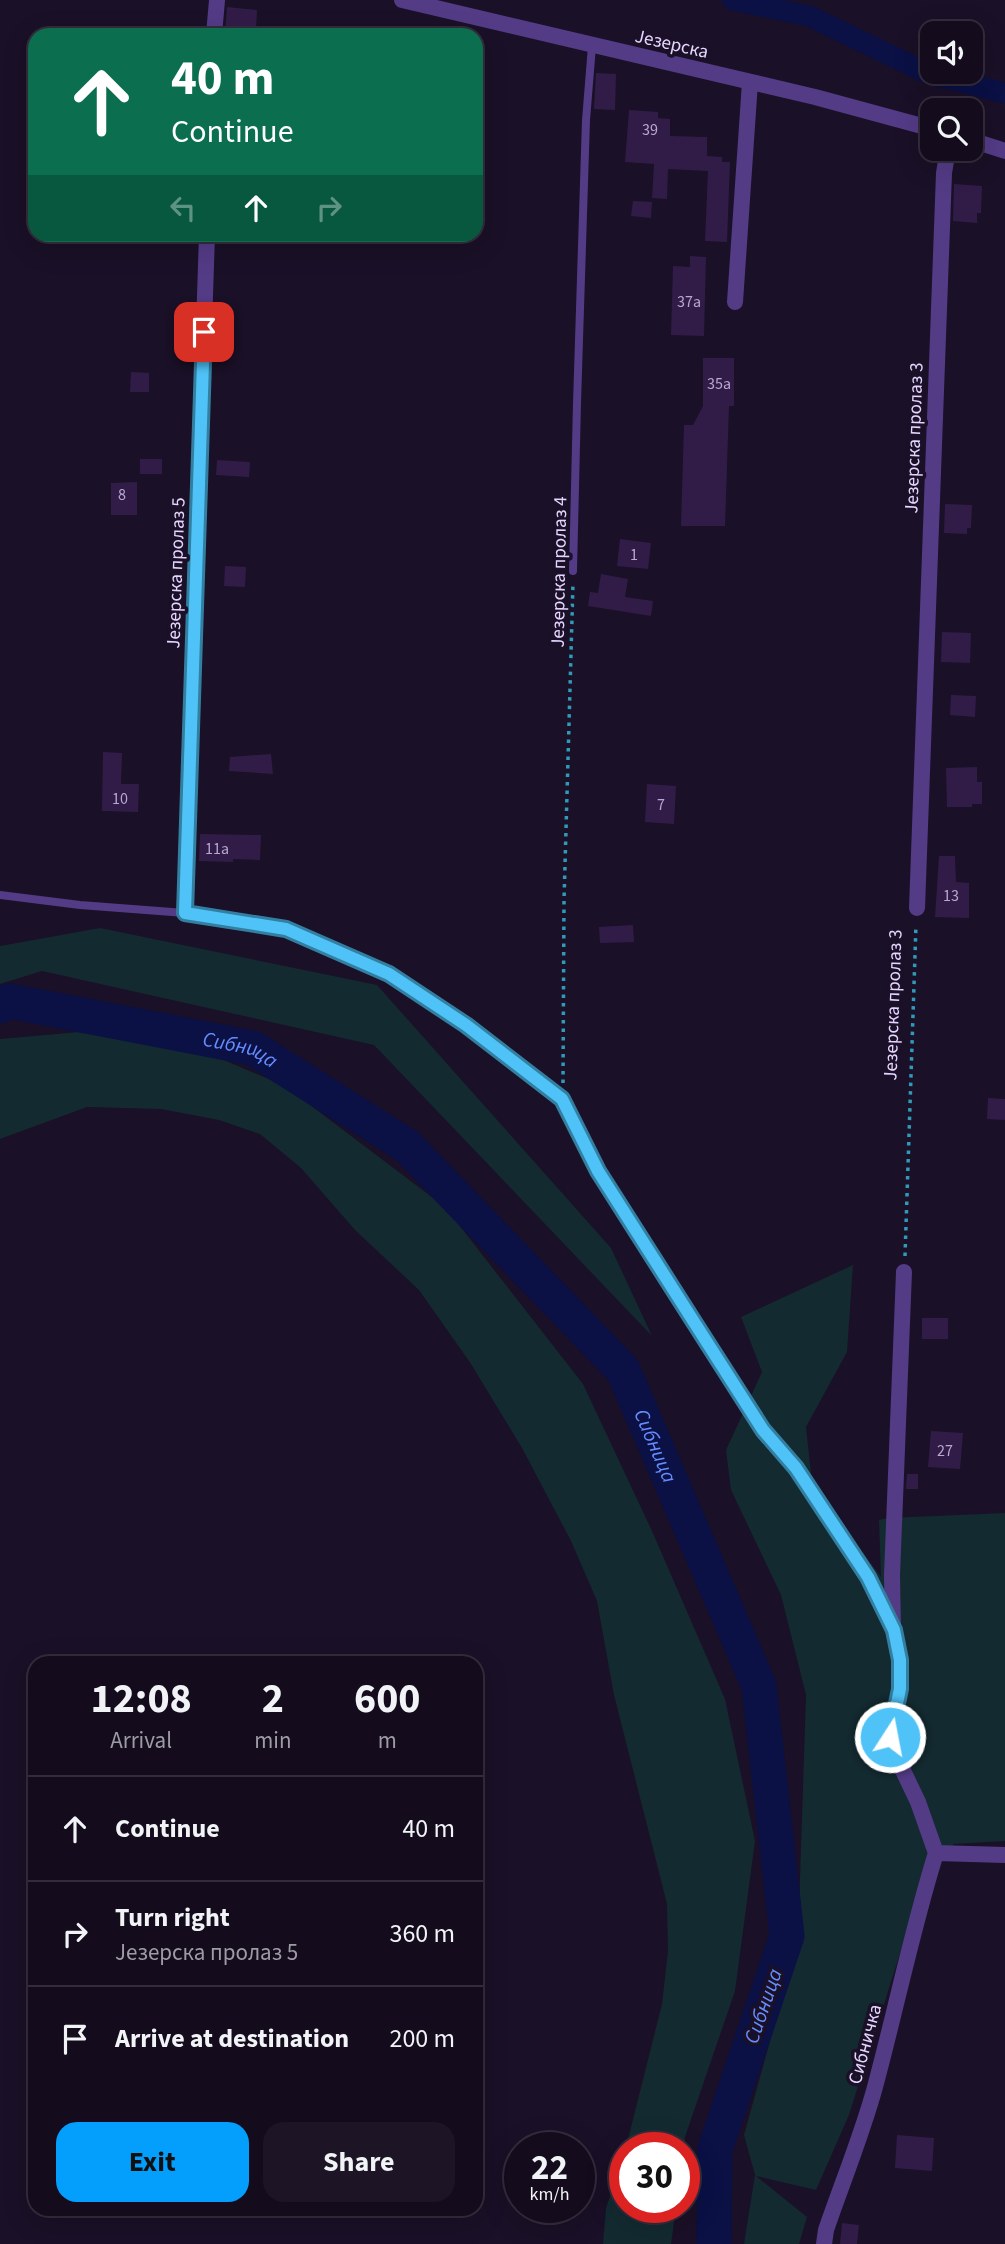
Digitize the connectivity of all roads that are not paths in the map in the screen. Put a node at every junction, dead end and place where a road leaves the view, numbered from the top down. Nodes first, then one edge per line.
1 (217, 0) edge
2 (402, 0) edge
3 (215, 28) edge
4 (592, 46) junction
5 (750, 82) junction
6 (920, 125) edge
7 (983, 144) edge
8 (1005, 151) edge
9 (946, 161) edge
10 (207, 242) edge
11 (735, 302) dead end
12 (573, 571) road end
13 (0, 895) edge
14 (917, 908) road end
15 (185, 913) junction
16 (904, 1272) road end
17 (894, 1630) junction
18 (936, 1853) junction
19 (1005, 1855) edge
20 (824, 2244) edge

1 - 3 street
2 - 4 street, Језерска
4 - 5 street, Језерска
4 - 12 lane, Језерска пролаз 4
5 - 6 street, Језерска
5 - 11 street
7 - 8 street
9 - 14 street, Језерска пролаз 3
10 - 15 street, Језерска пролаз 5
13 - 15 lane
15 - 17 lane
16 - 17 street
17 - 18 street
18 - 19 street
18 - 20 street, Сибничка

